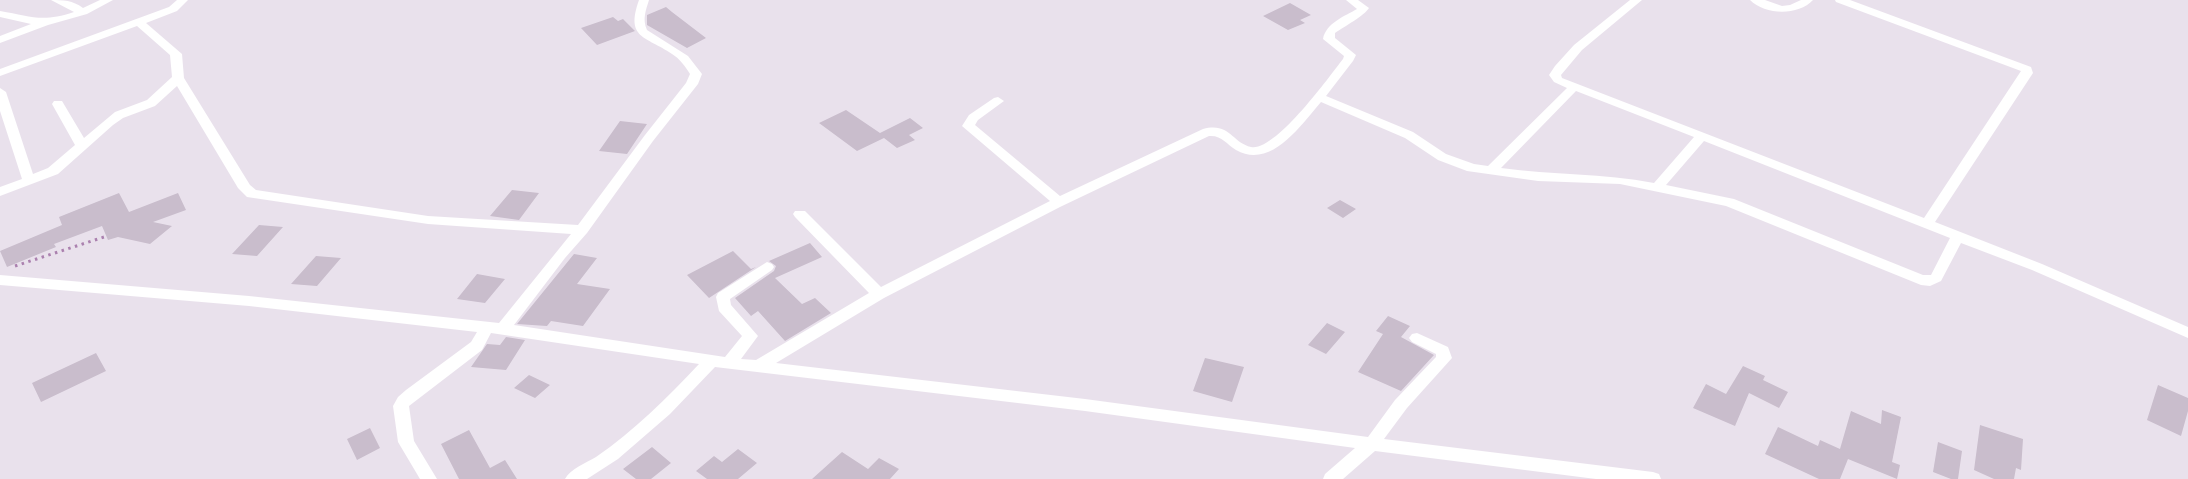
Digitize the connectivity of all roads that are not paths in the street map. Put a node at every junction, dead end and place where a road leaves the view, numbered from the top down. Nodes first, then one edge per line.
1 (56, 0) edge
2 (108, 0) edge
3 (183, 0) edge
4 (644, 0) edge
5 (1351, 0) edge
6 (1637, 0) edge
7 (1755, 0) edge
8 (1808, 0) edge
9 (1840, 0) edge
10 (81, 12) junction
11 (0, 14) edge
12 (49, 21) junction
13 (139, 22) junction
14 (0, 40) edge
15 (0, 73) edge
16 (178, 78) junction
17 (1574, 87) junction
18 (0, 92) edge
19 (1319, 97) junction
20 (998, 100) dead end
21 (58, 104) dead end
22 (1701, 137) junction
23 (82, 146) junction
24 (1491, 171) junction
25 (29, 181) junction
26 (1656, 188) junction
27 (0, 192) edge
28 (1059, 202) junction
29 (800, 214) dead end
30 (1927, 224) junction
31 (582, 230) junction
32 (1958, 236) junction
33 (767, 267) dead end
34 (4, 275) edge
35 (879, 294) junction
36 (487, 327) junction
37 (503, 329) junction
38 (2188, 334) edge
39 (1417, 338) dead end
40 (712, 360) junction
41 (730, 363) junction
42 (757, 366) junction
43 (1372, 444) junction
44 (429, 479) edge
45 (573, 479) edge
46 (1331, 479) edge
47 (1652, 479) edge

1 - 10 street
2 - 10 street
3 - 13 street
4 - 31 street
5 - 19 street
6 - 17 street
7 - 8 street
9 - 30 street
10 - 12 street
11 - 12 street
12 - 14 street
13 - 15 street
13 - 16 street
16 - 23 street
16 - 31 street
17 - 22 street
17 - 24 street
18 - 25 street
19 - 24 street
19 - 28 street
20 - 28 street
21 - 23 street
22 - 26 street
22 - 30 street
23 - 25 street
24 - 26 street
25 - 27 street
26 - 32 street
28 - 35 street
29 - 35 street
30 - 32 street
31 - 37 street
32 - 38 street
33 - 41 street
34 - 36 street
35 - 42 street
36 - 37 street
36 - 44 street
37 - 40 street
39 - 43 street
40 - 41 street
40 - 45 street
41 - 42 street
42 - 43 street
43 - 46 street
43 - 47 street

